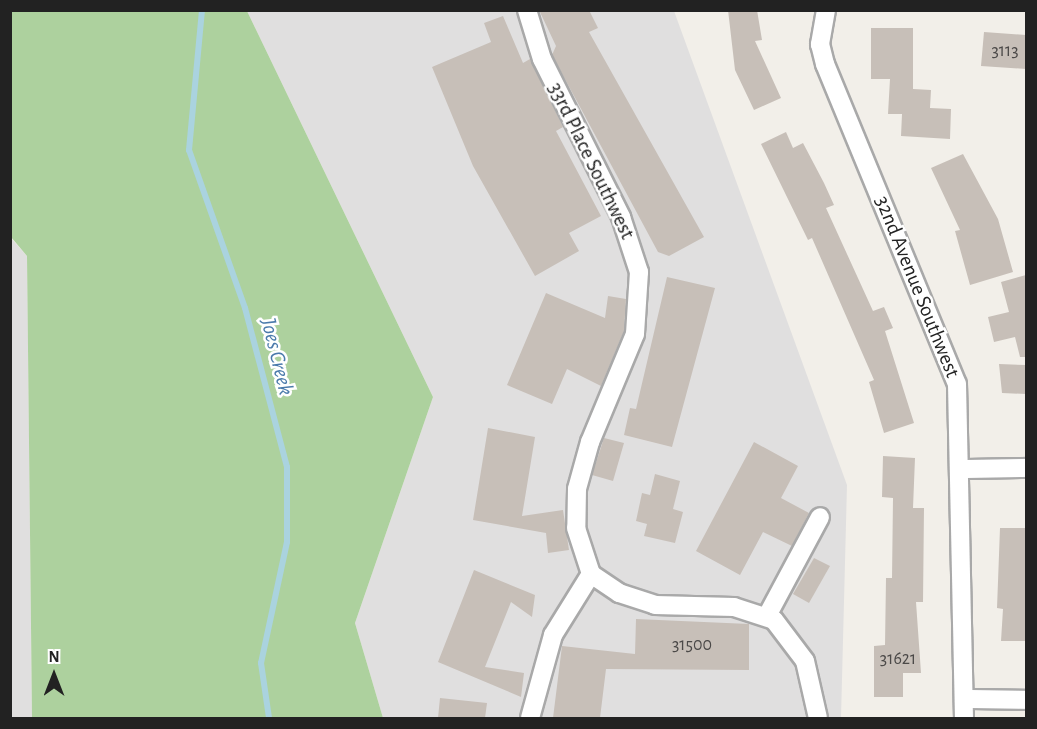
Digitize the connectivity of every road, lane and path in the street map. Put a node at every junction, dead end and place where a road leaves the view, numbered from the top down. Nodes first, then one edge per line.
1 (527, 10) edge
2 (826, 10) edge
3 (1026, 468) edge
4 (962, 469) junction
5 (820, 517) dead end
6 (591, 574) junction
7 (767, 616) junction
8 (964, 699) junction
9 (1026, 699) edge
10 (530, 718) edge
11 (818, 718) edge
12 (964, 718) edge

1 - 6 street, 33rd Place Southwest
2 - 4 street, 32nd Avenue Southwest
3 - 4 street
4 - 8 street, 32nd Avenue Southwest
5 - 7 street
6 - 7 street
6 - 10 street
7 - 11 street
8 - 9 street
8 - 12 street, 32nd Avenue Southwest

